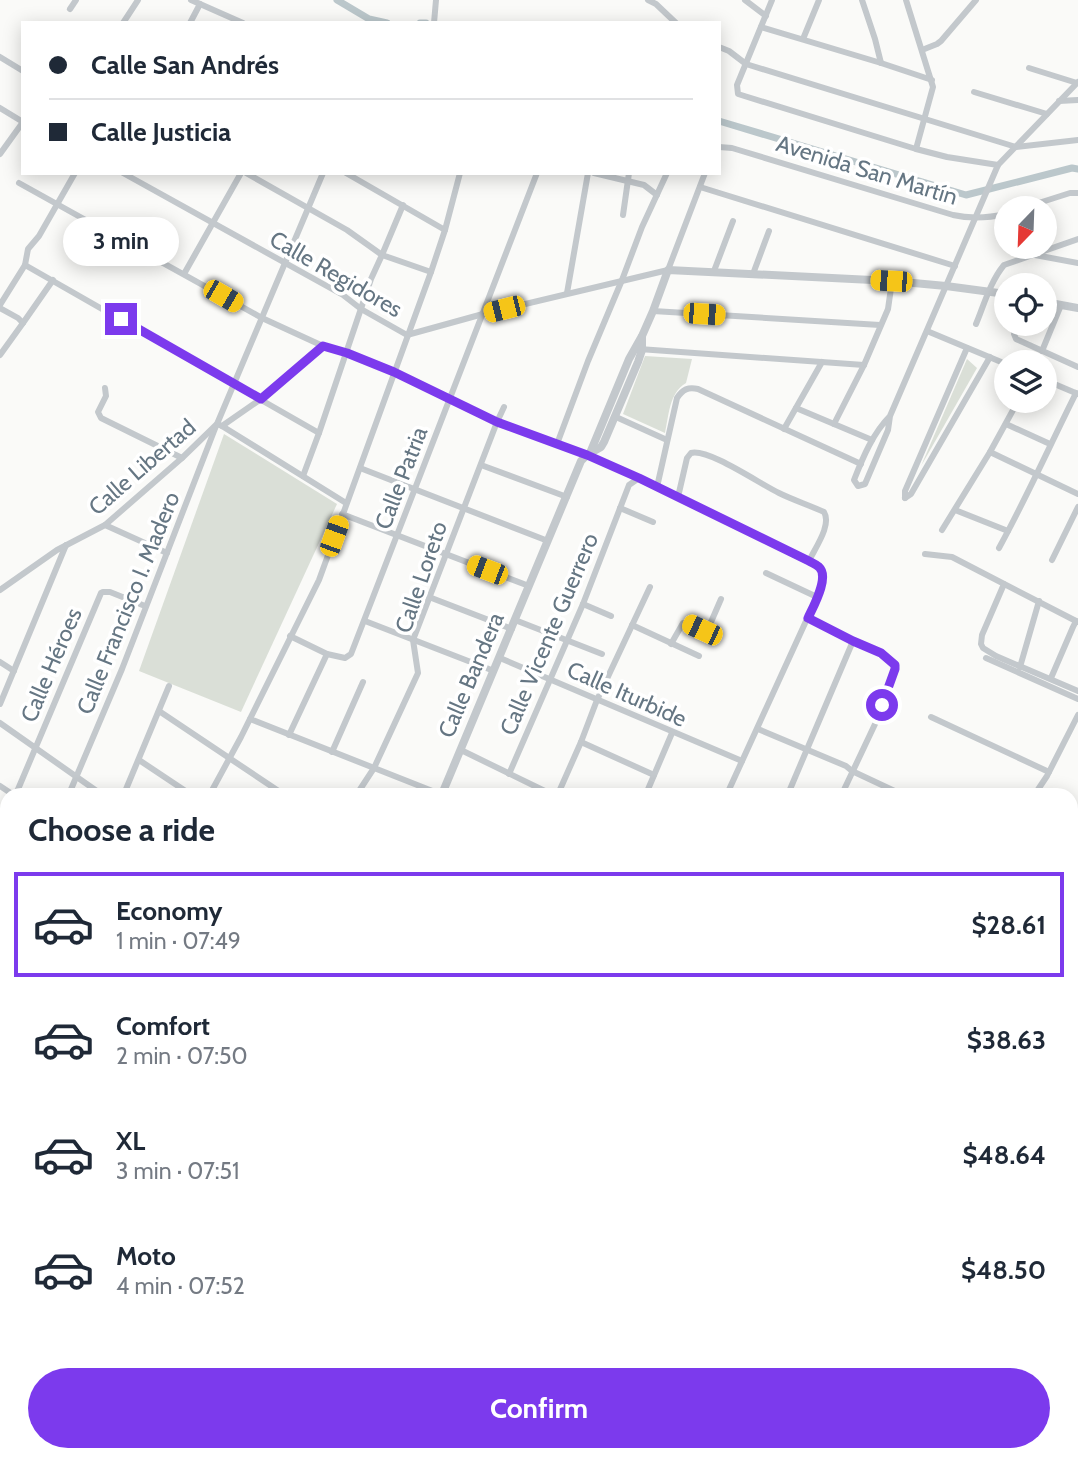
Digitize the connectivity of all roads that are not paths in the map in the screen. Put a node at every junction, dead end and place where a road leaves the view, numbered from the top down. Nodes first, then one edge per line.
1 (76, 0) edge
2 (138, 0) edge
3 (191, 0) edge
4 (436, 0) edge
5 (648, 0) edge
6 (745, 0) edge
7 (772, 0) edge
8 (819, 0) edge
9 (862, 0) edge
10 (906, 0) edge
11 (976, 0) edge
12 (657, 2) edge
13 (200, 4) junction
14 (70, 9) dead end
15 (766, 16) junction
16 (124, 21) edge
17 (191, 21) edge
18 (238, 21) edge
19 (434, 21) edge
20 (674, 21) edge
21 (761, 27) junction
22 (803, 39) junction
23 (721, 48) edge
24 (922, 50) junction
25 (0, 57) edge
26 (881, 63) junction
27 (746, 64) junction
28 (1029, 68) dead end
29 (21, 70) edge
30 (932, 80) junction
31 (1077, 83) edge
32 (974, 92) dead end
33 (1078, 100) edge
34 (1059, 101) junction
35 (0, 108) edge
36 (1047, 114) junction
37 (925, 118) junction
38 (21, 121) edge
39 (21, 125) edge
40 (1078, 140) edge
41 (721, 147) edge
42 (1016, 147) junction
43 (916, 149) junction
44 (0, 154) edge
45 (998, 165) junction
46 (74, 175) edge
47 (127, 175) edge
48 (240, 175) edge
49 (249, 175) edge
50 (322, 175) edge
51 (350, 175) edge
52 (459, 175) edge
53 (536, 175) edge
54 (587, 175) edge
55 (612, 175) edge
56 (666, 175) edge
57 (704, 175) edge
58 (629, 177) edge
59 (19, 183) dead end
60 (700, 187) junction
61 (1078, 192) edge
62 (657, 195) junction
63 (1057, 197) edge
64 (58, 204) junction
65 (403, 205) junction
66 (309, 210) junction
67 (623, 215) dead end
68 (994, 216) edge
69 (975, 218) junction
70 (733, 221) dead end
71 (212, 223) junction
72 (445, 230) junction
73 (769, 231) dead end
74 (1078, 239) edge
75 (1057, 246) edge
76 (382, 255) junction
77 (1019, 259) edge
78 (1055, 259) edge
79 (285, 264) junction
80 (1078, 264) edge
81 (25, 265) junction
82 (954, 266) junction
83 (668, 270) junction
84 (713, 271) junction
85 (430, 272) junction
86 (184, 274) junction
87 (753, 274) junction
88 (53, 280) junction
89 (622, 280) junction
90 (891, 281) junction
91 (946, 286) junction
92 (989, 291) junction
93 (994, 292) edge
94 (567, 293) junction
95 (1057, 304) edge
96 (1060, 305) junction
97 (0, 307) edge
98 (1078, 308) edge
99 (361, 309) junction
100 (653, 311) junction
101 (483, 314) junction
102 (262, 318) junction
103 (23, 323) junction
104 (976, 324) dead end
105 (880, 325) junction
106 (927, 331) junction
107 (407, 335) junction
108 (1014, 336) edge
109 (323, 346) junction
110 (967, 348) junction
111 (638, 349) junction
112 (1040, 350) edge
113 (1042, 350) edge
114 (347, 353) junction
115 (0, 355) edge
116 (990, 357) junction
117 (1057, 357) edge
118 (994, 359) edge
119 (822, 362) junction
120 (864, 365) junction
121 (1077, 365) edge
122 (394, 372) junction
123 (235, 384) junction
124 (1057, 385) edge
125 (105, 388) dead end
126 (1077, 394) edge
127 (261, 399) junction
128 (450, 400) junction
129 (504, 407) dead end
130 (796, 408) junction
131 (1012, 413) edge
132 (616, 416) junction
133 (890, 416) junction
134 (497, 422) junction
135 (834, 424) junction
136 (1006, 424) junction
137 (220, 425) junction
138 (784, 429) junction
139 (319, 433) junction
140 (667, 440) junction
141 (872, 440) junction
142 (557, 444) junction
143 (1050, 444) junction
144 (990, 452) junction
145 (588, 454) junction
146 (182, 457) junction
147 (481, 464) junction
148 (861, 464) junction
149 (360, 468) junction
150 (1038, 473) junction
151 (303, 476) junction
152 (639, 478) junction
153 (657, 487) junction
154 (415, 489) junction
155 (1078, 494) edge
156 (566, 497) junction
157 (678, 497) junction
158 (346, 503) junction
159 (1078, 507) edge
160 (464, 508) junction
161 (620, 508) junction
162 (955, 510) junction
163 (342, 514) junction
164 (653, 522) dead end
165 (105, 525) junction
166 (942, 530) dead end
167 (1008, 531) junction
168 (397, 535) junction
169 (548, 541) junction
170 (66, 545) junction
171 (999, 548) dead end
172 (167, 553) junction
173 (446, 554) junction
174 (925, 554) dead end
175 (1052, 560) dead end
176 (809, 561) junction
177 (766, 573) dead end
178 (1004, 584) junction
179 (529, 586) junction
180 (1, 587) edge
181 (650, 587) dead end
182 (429, 597) junction
183 (817, 597) junction
184 (721, 599) dead end
185 (1039, 601) junction
186 (583, 604) junction
187 (145, 606) junction
188 (611, 616) dead end
189 (808, 618) junction
190 (515, 620) junction
191 (365, 621) junction
192 (1077, 621) edge
193 (632, 625) junction
194 (512, 629) junction
195 (290, 636) junction
196 (413, 640) junction
197 (567, 640) junction
198 (853, 641) junction
199 (671, 645) junction
200 (327, 654) junction
201 (603, 654) dead end
202 (699, 656) dead end
203 (500, 658) junction
204 (986, 658) dead end
205 (0, 662) edge
206 (1020, 667) junction
207 (14, 671) junction
208 (494, 671) junction
209 (1051, 678) junction
210 (550, 679) junction
211 (363, 682) dead end
212 (169, 686) dead end
213 (1078, 691) edge
214 (1078, 699) edge
215 (597, 700) junction
216 (0, 704) edge
217 (159, 711) junction
218 (1078, 715) edge
219 (931, 717) dead end
220 (250, 719) junction
221 (0, 723) edge
222 (758, 729) junction
223 (672, 733) junction
224 (289, 735) junction
225 (581, 742) junction
226 (35, 748) junction
227 (461, 750) junction
228 (808, 750) junction
229 (332, 752) junction
230 (229, 758) junction
231 (139, 760) junction
232 (742, 761) junction
233 (374, 768) junction
234 (852, 771) junction
235 (1049, 772) junction
236 (509, 774) junction
237 (654, 775) junction
238 (77, 777) junction
239 (17, 788) edge
240 (72, 788) edge
241 (93, 788) edge
242 (127, 788) edge
243 (181, 788) edge
244 (213, 788) edge
245 (274, 788) edge
246 (361, 788) edge
247 (426, 788) edge
248 (444, 788) edge
249 (538, 788) edge
250 (561, 788) edge
251 (649, 788) edge
252 (730, 788) edge
253 (791, 788) edge
254 (845, 788) edge
255 (888, 788) edge
256 (1039, 788) edge

1 - 14 street
2 - 16 street
3 - 13 street
4 - 19 street
5 - 12 street
6 - 15 street
7 - 15 street
8 - 22 street
9 - 26 street
10 - 24 street
11 - 24 street
12 - 20 street
13 - 17 street
13 - 18 street
15 - 21 street
21 - 22 street
21 - 27 street
22 - 26 street
23 - 27 street
24 - 30 street
25 - 29 street
26 - 30 street
27 - 37 street
27 - 43 street, Avenida San Martín
28 - 31 street
30 - 37 street
31 - 34 street
32 - 36 street
33 - 34 street
34 - 36 street
35 - 38 street
36 - 42 street
37 - 42 street
37 - 43 street
39 - 44 street
40 - 42 street
41 - 69 street, Avenida San Martín
42 - 45 street
43 - 45 street, Avenida San Martín
45 - 69 street
46 - 64 street
47 - 71 street, Calle Regidores
48 - 71 street
49 - 66 street
50 - 66 street, Calle Libertad
51 - 65 street
52 - 72 street
53 - 101 street, Calle Patria
54 - 94 street
55 - 58 street
56 - 62 street
57 - 60 street
58 - 62 street
58 - 67 street
59 - 64 street
60 - 82 street
60 - 83 street
61 - 63 street
62 - 89 street
64 - 81 street
64 - 86 street
65 - 72 street
65 - 76 street
66 - 76 street
66 - 79 street, Calle Libertad
68 - 69 street, Avenida San Martín
69 - 82 street
70 - 84 street
71 - 79 street, Calle Regidores
71 - 86 street
72 - 85 street
73 - 87 street
74 - 75 street
76 - 85 street
76 - 99 street
77 - 92 street
78 - 80 street
79 - 99 street, Calle Regidores
79 - 102 street, Calle Libertad
81 - 88 street
81 - 97 street
82 - 91 street
83 - 84 street
83 - 89 street, Calle Regidores
83 - 100 street
84 - 87 street
85 - 107 street
86 - 102 street
87 - 90 street
88 - 103 street
88 - 123 street
89 - 94 street, Calle Regidores
89 - 142 street
90 - 91 street
90 - 105 street
91 - 92 street
91 - 106 street
92 - 93 street
92 - 104 street
94 - 101 street, Calle Regidores
95 - 96 street
96 - 98 street
96 - 113 street
97 - 103 street
99 - 107 street, Calle Regidores
99 - 114 street
100 - 105 street
100 - 111 street
101 - 107 street, Calle Regidores
101 - 128 street, Calle Patria
102 - 109 street
102 - 123 street, Calle Libertad
103 - 115 street
105 - 120 street
106 - 110 street
106 - 133 street
107 - 122 street
108 - 112 street
109 - 114 street
109 - 127 street
110 - 116 street
110 - 116 street
111 - 119 street
111 - 132 street
111 - 145 street
114 - 122 street
114 - 139 street
116 - 118 street
117 - 121 street
119 - 120 street
119 - 130 street
120 - 135 street
122 - 128 street
122 - 149 street
123 - 127 street
123 - 137 street, Calle Libertad
124 - 126 street
125 - 146 street
126 - 143 street
127 - 137 street
127 - 139 street
128 - 134 street
128 - 154 street, Calle Patria
129 - 134 street, Calle Loreto
130 - 135 street
130 - 138 street
131 - 136 street
132 - 140 street
132 - 145 street
133 - 141 street
133 - 148 street
134 - 142 street
134 - 147 street, Calle Loreto
135 - 141 street
136 - 143 street
136 - 144 street
137 - 146 street, Calle Libertad
137 - 151 street
137 - 172 street, Calle Francisco I. Madero
138 - 140 street
138 - 148 street
139 - 151 street
140 - 153 street
141 - 148 street
142 - 145 street
143 - 150 street
144 - 150 street
144 - 162 street
145 - 152 street
145 - 156 street, Calle Bandera
146 - 165 street, Calle Libertad
147 - 156 street
147 - 160 street, Calle Loreto
149 - 154 street
149 - 158 street
150 - 155 street
150 - 167 street
151 - 158 street
152 - 153 street
152 - 161 street, Calle Vicente Guerrero
153 - 157 street
154 - 160 street
154 - 168 street, Calle Patria
156 - 169 street, Calle Bandera
157 - 176 street
157 - 176 street
158 - 163 street
159 - 175 street
160 - 169 street
160 - 173 street, Calle Loreto
161 - 164 street
161 - 186 street, Calle Vicente Guerrero
162 - 166 street
162 - 167 street
163 - 168 street
163 - 195 street
165 - 170 street, Calle Libertad
165 - 172 street
167 - 171 street
168 - 173 street
168 - 191 street, Calle Patria
169 - 179 street, Calle Bandera
170 - 180 street, Calle Libertad
170 - 207 street
172 - 187 street, Calle Francisco I. Madero
173 - 179 street
173 - 182 street, Calle Loreto
174 - 178 street
176 - 183 street
177 - 183 street
178 - 185 street
178 - 206 street
179 - 190 street, Calle Bandera
181 - 193 street
182 - 194 street
182 - 196 street, Calle Loreto
183 - 189 street
184 - 199 street
185 - 192 street
185 - 206 street
186 - 188 street
186 - 197 street, Calle Vicente Guerrero
187 - 226 street, Calle Héroes
187 - 238 street, Calle Francisco I. Madero
189 - 198 street
189 - 222 street
190 - 194 street, Calle Bandera
190 - 197 street
191 - 196 street
191 - 200 street, Calle Patria
192 - 209 street
193 - 199 street
193 - 215 street
194 - 203 street, Calle Bandera
195 - 200 street
195 - 220 street
196 - 208 street
196 - 233 street, Calle Loreto
197 - 201 street
197 - 210 street, Calle Vicente Guerrero
198 - 228 street
198 - 234 street
199 - 202 street
200 - 224 street
203 - 208 street, Calle Bandera
203 - 210 street, Calle Iturbide
204 - 214 street
205 - 207 street
206 - 209 street
207 - 216 street
208 - 227 street, Calle Bandera
209 - 213 street
210 - 215 street, Calle Iturbide
210 - 236 street, Calle Vicente Guerrero
211 - 229 street
212 - 217 street
215 - 223 street, Calle Iturbide
215 - 225 street
217 - 230 street
217 - 231 street
218 - 235 street
219 - 235 street
220 - 224 street
220 - 230 street
221 - 226 street
222 - 228 street
222 - 232 street
223 - 232 street, Calle Iturbide
223 - 237 street
224 - 229 street
225 - 237 street
225 - 250 street
226 - 238 street
226 - 239 street, Calle Héroes
227 - 236 street
227 - 248 street, Calle Bandera
228 - 234 street
228 - 253 street
229 - 233 street
230 - 244 street
230 - 245 street
231 - 242 street
231 - 243 street
232 - 252 street
233 - 246 street, Calle Loreto
233 - 247 street
234 - 254 street
234 - 255 street
235 - 256 street
236 - 249 street
237 - 251 street
238 - 240 street, Calle Francisco I. Madero
238 - 241 street

